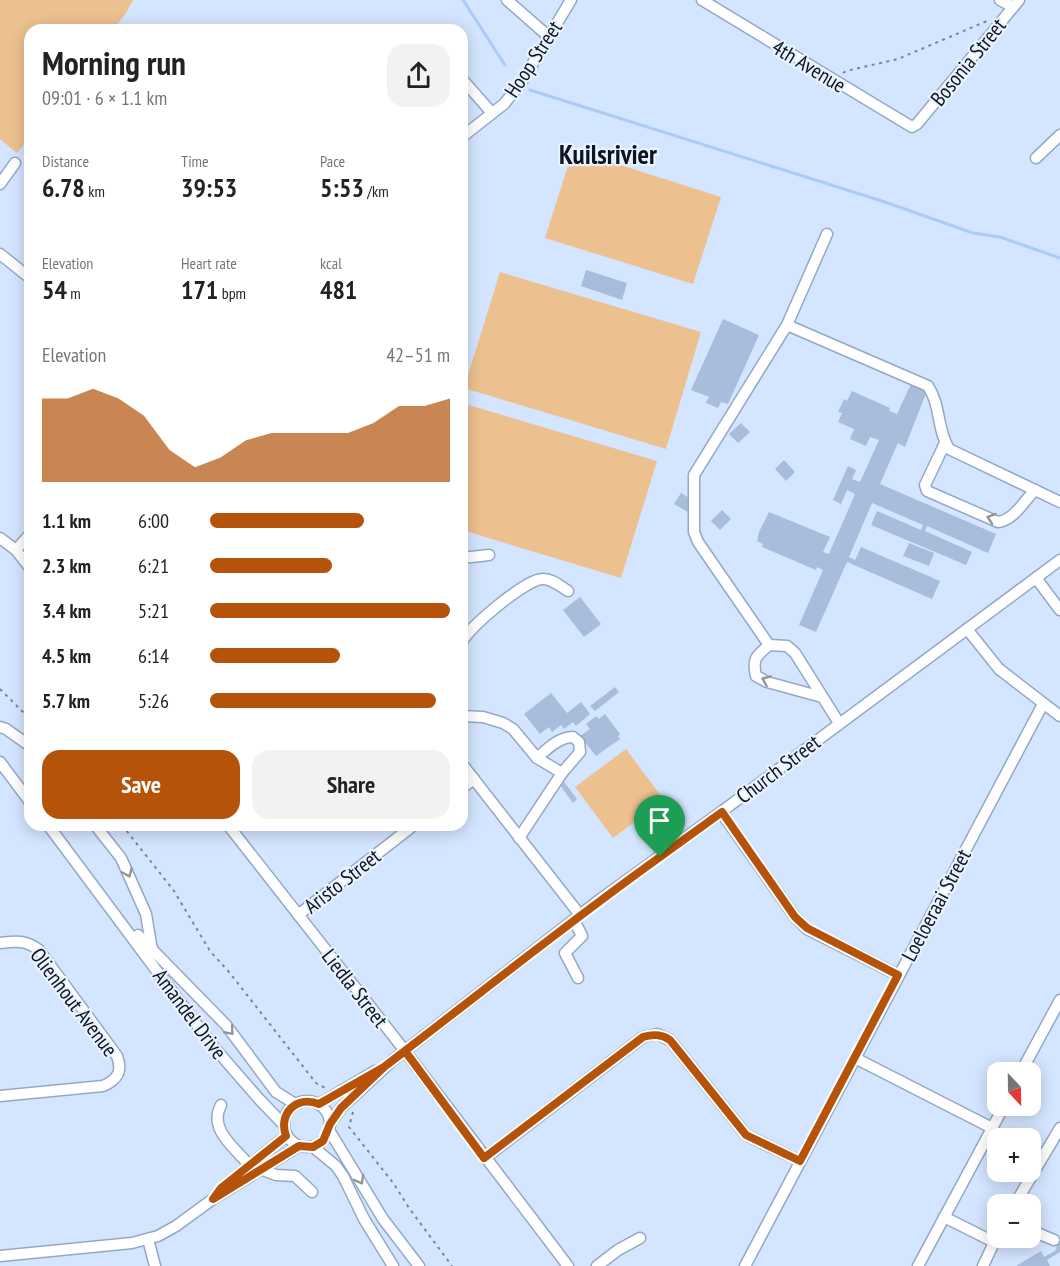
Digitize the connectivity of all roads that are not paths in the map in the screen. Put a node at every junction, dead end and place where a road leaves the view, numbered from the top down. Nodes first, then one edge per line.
1 (507, 0) edge
2 (571, 0) edge
3 (702, 0) edge
4 (1000, 0) edge
5 (1016, 4) edge
6 (548, 36) junction
7 (468, 86) edge
8 (492, 113) junction
9 (917, 124) joint
10 (468, 132) edge
11 (1060, 135) edge
12 (1036, 158) dead end
13 (15, 163) dead end
14 (0, 184) edge
15 (827, 234) dead end
16 (0, 254) edge
17 (24, 273) edge
18 (787, 325) junction
19 (945, 443) junction
20 (1035, 490) junction
21 (1060, 502) edge
22 (0, 538) edge
23 (24, 541) edge
24 (16, 550) junction
25 (489, 555) dead end
26 (468, 557) edge
27 (24, 560) edge
28 (1060, 560) edge
29 (1036, 578) junction
30 (568, 591) dead end
31 (1059, 606) edge
32 (967, 629) junction
33 (468, 632) edge
34 (769, 645) junction
35 (822, 697) junction
36 (1044, 704) junction
37 (468, 716) edge
38 (1060, 716) edge
39 (839, 723) junction
40 (0, 727) edge
41 (24, 742) edge
42 (537, 758) junction
43 (0, 762) edge
44 (468, 772) edge
45 (562, 772) junction
46 (474, 779) junction
47 (468, 784) edge
48 (24, 794) edge
49 (722, 812) junction
50 (53, 831) edge
51 (100, 831) edge
52 (233, 831) edge
53 (406, 831) edge
54 (519, 838) junction
55 (103, 897) junction
56 (298, 915) junction
57 (577, 917) junction
58 (0, 943) edge
59 (152, 950) junction
60 (898, 975) junction
61 (578, 978) dead end
62 (1060, 1000) edge
63 (405, 1051) junction
64 (855, 1058) junction
65 (1027, 1062) edge
66 (384, 1067) junction
67 (0, 1096) edge
68 (295, 1104) junction
69 (319, 1104) junction
70 (221, 1105) dead end
71 (999, 1116) edge
72 (283, 1124) junction
73 (330, 1127) junction
74 (992, 1128) joint
75 (1060, 1128) edge
76 (286, 1136) junction
77 (987, 1137) edge
78 (299, 1146) junction
79 (313, 1147) junction
80 (484, 1158) junction
81 (800, 1161) junction
82 (249, 1165) junction
83 (260, 1169) junction
84 (312, 1192) dead end
85 (1021, 1194) edge
86 (213, 1199) junction
87 (944, 1216) junction
88 (987, 1235) edge
89 (1041, 1235) edge
90 (640, 1238) dead end
91 (148, 1239) junction
92 (1054, 1240) dead end
93 (992, 1248) edge
94 (0, 1256) edge
95 (155, 1266) edge
96 (393, 1266) edge
97 (419, 1266) edge
98 (568, 1266) edge
99 (597, 1266) edge
100 (745, 1266) edge
101 (918, 1266) edge
102 (983, 1266) edge

1 - 6 street
2 - 6 street, Hoop Street
3 - 9 street, 4th Avenue
4 - 5 street
5 - 9 street, Bosonia Street
6 - 8 street, Hoop Street
7 - 8 street
8 - 10 street, Hoop Street
11 - 12 street
13 - 14 street
15 - 18 street
16 - 17 street
18 - 19 street
18 - 34 street
19 - 20 street
20 -> 19 street
20 - 21 street
22 - 24 street
23 - 24 street
24 - 27 street
25 - 26 street
28 - 29 street, Church Street
29 - 31 street
29 - 32 street, Church Street
30 - 33 street
32 - 36 street
32 - 39 street, Church Street
34 - 35 street
35 -> 34 street
35 - 39 street
36 - 38 street
36 - 60 street, Loeloeraai Street
37 - 42 street
39 - 49 street, Church Street
40 - 41 street
42 - 45 street
42 - 45 street
43 - 48 street
44 - 46 street
45 - 54 street
46 - 47 street
46 - 54 street
49 - 57 street, Church Street
49 - 60 street
50 - 55 street, Amandel Drive
51 -> 59 street
52 - 56 street, Liedla Street
53 - 56 street, Aristo Street
54 - 57 street
55 - 59 street, Amandel Drive
55 - 72 street, Amandel Drive
56 - 63 street, Liedla Street
57 - 61 street
57 - 63 street, Church Street
58 - 67 street, Olienhout Avenue
59 -> 68 street, Amandel Drive
60 - 64 street, Loeloeraai Street
62 - 65 street
63 - 66 street, Church Street
63 - 80 street, Liedla Street
64 - 74 street
64 - 81 street, Loeloeraai Street
66 - 69 street, Church Street
66 - 73 street, Church Street
68 - 69 street
68 - 72 street
69 - 73 street
70 - 82 street
71 - 74 street
72 - 76 street
73 - 79 street
73 -> 97 street
75 - 85 street
76 - 78 street
76 - 82 street
77 - 87 street
78 - 79 street
78 - 83 street
79 - 96 street
80 - 81 street
80 - 98 street, Liedla Street
81 - 100 street, Loeloeraai Street
82 - 86 street
83 - 84 street
83 - 86 street
86 - 91 street
87 - 88 street
87 - 101 street
89 - 92 street
90 - 99 street
91 - 94 street
91 - 95 street
93 - 102 street

